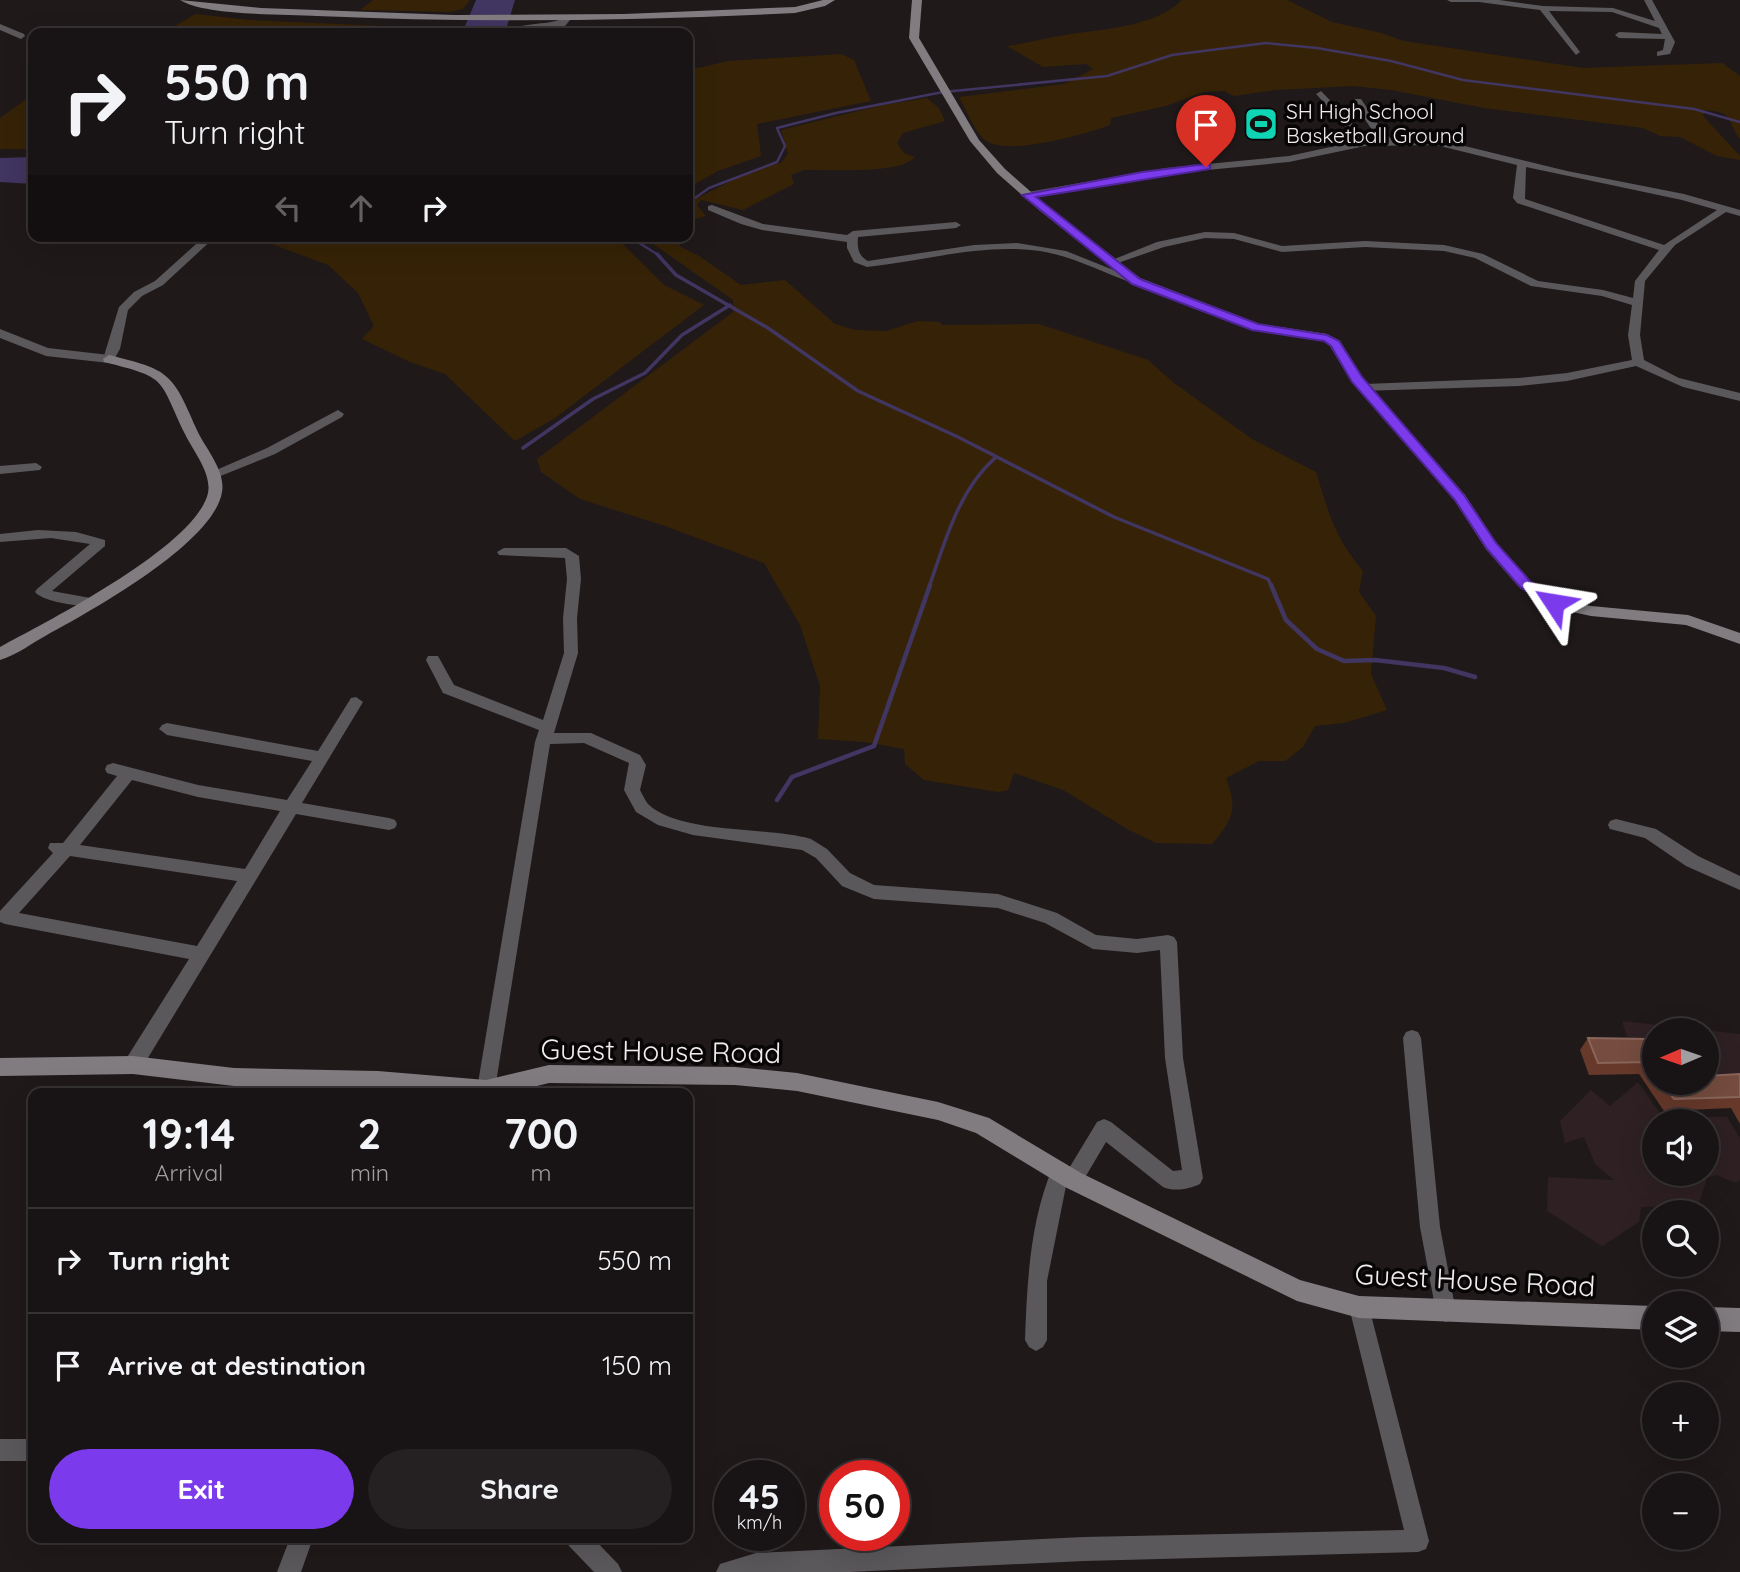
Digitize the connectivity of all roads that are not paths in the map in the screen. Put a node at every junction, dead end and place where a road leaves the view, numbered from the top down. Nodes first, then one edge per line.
1 (185, 0) edge
2 (830, 0) edge
3 (916, 0) edge
4 (1451, 0) edge
5 (1479, 0) edge
6 (1648, 0) edge
7 (1544, 8) junction
8 (566, 20) junction
9 (1662, 26) junction
10 (0, 27) edge
11 (518, 28) edge
12 (1619, 35) dead end
13 (21, 36) dead end
14 (1668, 37) junction
15 (1576, 52) dead end
16 (1660, 54) dead end
17 (1321, 94) dead end
18 (1358, 101) dead end
19 (1389, 142) junction
20 (1365, 143) junction
21 (1522, 163) junction
22 (1028, 195) junction
23 (712, 208) dead end
24 (1726, 208) junction
25 (1740, 213) edge
26 (956, 225) dead end
27 (852, 239) junction
28 (204, 242) edge
29 (1666, 249) junction
30 (1112, 262) junction
31 (1136, 281) junction
32 (1638, 303) junction
33 (0, 332) edge
34 (108, 359) junction
35 (1638, 362) junction
36 (1365, 388) junction
37 (1740, 397) edge
38 (338, 414) dead end
39 (36, 467) dead end
40 (0, 470) edge
41 (213, 474) junction
42 (0, 538) edge
43 (504, 552) dead end
44 (91, 602) junction
45 (1740, 639) edge
46 (0, 654) edge
47 (433, 660) dead end
48 (356, 702) dead end
49 (167, 729) dead end
50 (545, 733) junction
51 (321, 757) junction
52 (290, 806) junction
53 (389, 824) dead end
54 (1616, 825) dead end
55 (61, 848) junction
56 (248, 876) junction
57 (1740, 883) edge
58 (200, 954) junction
59 (1412, 1038) dead end
60 (133, 1065) junction
61 (0, 1067) edge
62 (474, 1088) edge
63 (486, 1088) edge
64 (490, 1088) edge
65 (1067, 1177) junction
66 (1359, 1307) junction
67 (1446, 1312) junction
68 (1642, 1318) edge
69 (1719, 1319) edge
70 (1740, 1320) edge
71 (1036, 1340) dead end
72 (0, 1450) edge
73 (28, 1450) edge
74 (300, 1543) edge
75 (582, 1543) edge
76 (289, 1572) edge
77 (610, 1572) edge
78 (728, 1572) edge

1 - 8 main road
2 - 8 main road
3 - 22 main road
4 - 5 street
5 - 7 street
6 - 9 street
7 - 9 street
7 - 15 street
8 - 11 street
9 - 14 street
10 - 13 street
12 - 14 street
14 - 16 street
17 - 20 street
18 - 19 street
19 - 20 street
19 - 21 street
20 - 22 street
21 - 24 street
21 - 29 street
22 - 30 main road
23 - 27 street
24 - 25 street
24 - 29 street
26 - 27 street
27 - 31 street
28 - 34 street
29 - 32 street
30 - 31 main road
30 - 32 street
31 - 36 main road
32 - 35 street
33 - 34 street
34 - 41 main road
35 - 36 street
35 - 37 street
36 - 45 main road
38 - 41 street
39 - 40 street
41 - 44 main road
42 - 44 street
43 - 50 street
44 - 46 main road
47 - 50 street
48 - 51 street
49 - 51 street
50 - 63 street
50 - 65 street
51 - 52 street
52 - 53 street
52 - 55 street
52 - 56 street
54 - 57 street
55 - 56 street
55 - 58 street
56 - 58 street
58 - 60 street
59 - 67 street
60 - 61 main road, Guest House Road
60 - 62 main road, Guest House Road
64 - 65 main road, Guest House Road
65 - 66 main road, Guest House Road
65 - 71 street
66 - 67 main road, Guest House Road
66 - 78 street
67 - 68 main road, Guest House Road
69 - 70 main road
72 - 73 street
74 - 76 street
75 - 77 street

